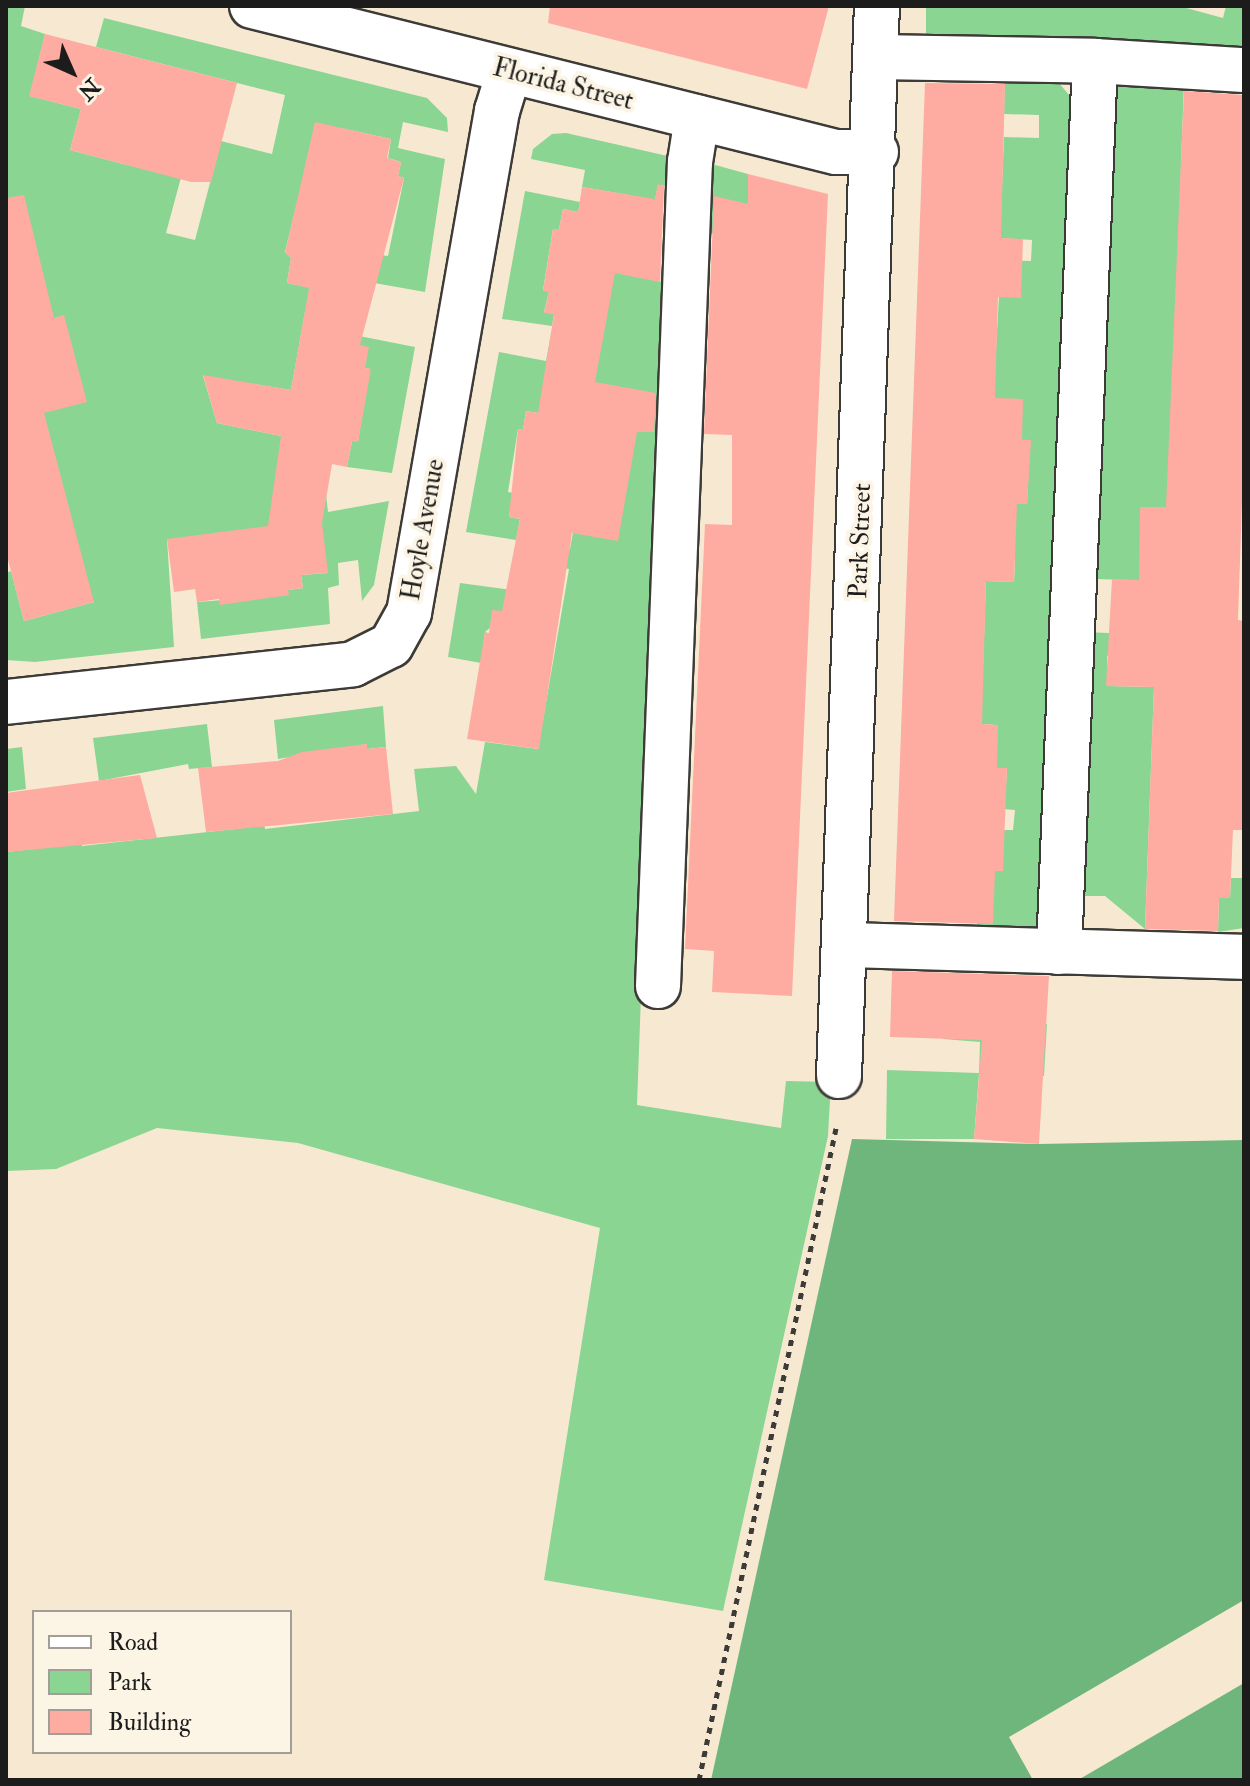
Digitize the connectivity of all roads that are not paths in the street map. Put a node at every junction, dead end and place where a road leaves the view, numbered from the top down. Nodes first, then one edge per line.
1 (252, 6) edge
2 (877, 6) edge
3 (876, 57) junction
4 (1095, 61) junction
5 (1244, 70) edge
6 (509, 72) junction
7 (697, 118) junction
8 (876, 152) junction
9 (6, 702) edge
10 (846, 945) junction
11 (1059, 952) junction
12 (1244, 957) edge
13 (658, 986) dead end
14 (839, 1076) dead end

1 - 6 street, Florida Street
2 - 3 street, Park Street
3 - 4 street
3 - 8 street, Park Street
4 - 5 street
4 - 11 street
6 - 7 street, Florida Street
6 - 9 street, Hoyle Avenue
7 - 8 street, Florida Street
7 - 13 street
8 - 10 street, Park Street
10 - 11 street
10 - 14 street, Park Street
11 - 12 street

